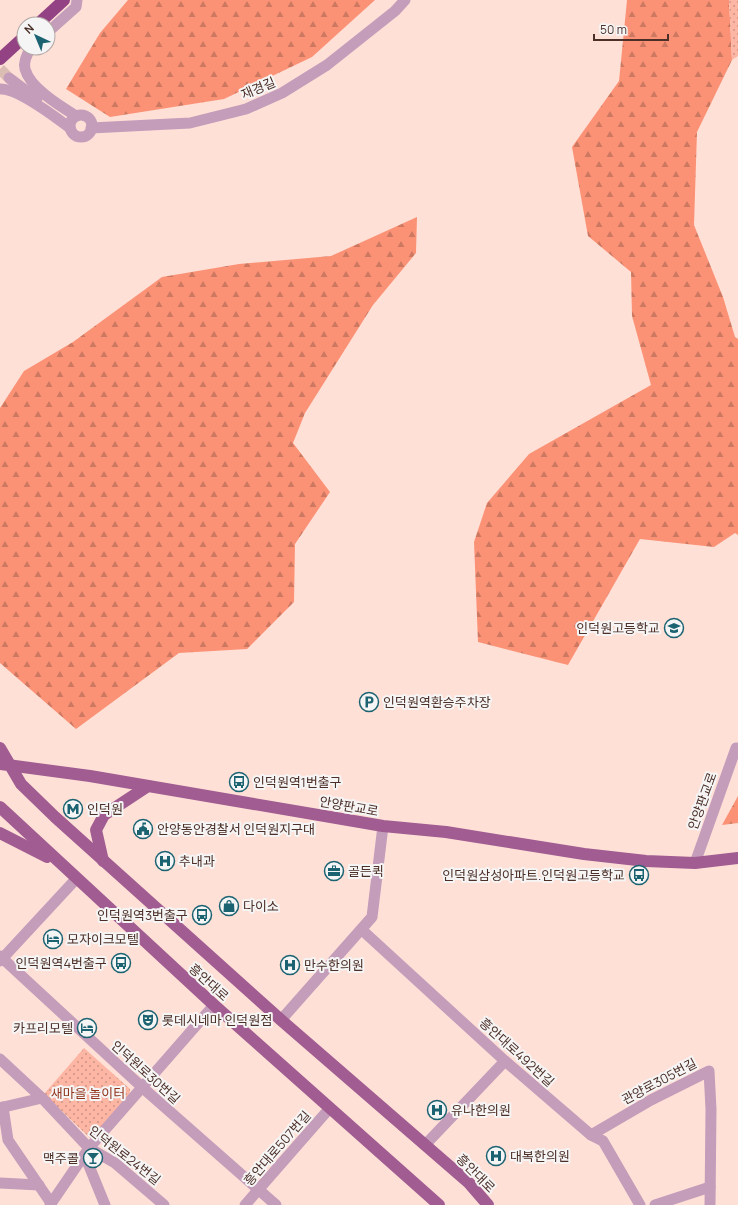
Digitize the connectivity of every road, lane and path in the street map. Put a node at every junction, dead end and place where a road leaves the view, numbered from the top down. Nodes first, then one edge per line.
1 (64, 0) edge
2 (77, 0) edge
3 (405, 0) edge
4 (47, 16) edge
5 (56, 25) edge
6 (16, 44) edge
7 (26, 56) edge
8 (0, 59) edge
9 (9, 78) tunnel mouth
10 (0, 89) edge
11 (73, 121) junction
12 (91, 128) junction
13 (0, 748) edge
14 (736, 748) dead end
15 (5, 764) edge
16 (148, 786) junction
17 (0, 807) edge
18 (383, 826) junction
19 (0, 833) edge
20 (738, 858) edge
21 (103, 861) junction
22 (695, 863) junction
23 (60, 864) junction
24 (76, 879) junction
25 (362, 930) junction
26 (1, 959) edge
27 (214, 1005) junction
28 (281, 1020) junction
29 (0, 1059) edge
30 (506, 1061) junction
31 (143, 1088) junction
32 (42, 1098) junction
33 (1, 1108) edge
34 (329, 1109) junction
35 (591, 1135) junction
36 (425, 1145) junction
37 (87, 1152) junction
38 (0, 1183) edge
39 (39, 1185) junction
40 (710, 1187) junction
41 (259, 1190) junction
42 (50, 1204) edge
43 (105, 1205) edge
44 (164, 1205) edge
45 (245, 1205) edge
46 (276, 1205) edge
47 (439, 1205) edge
48 (488, 1205) edge
49 (640, 1205) edge
50 (655, 1205) edge
51 (710, 1205) edge

1 - 4 highway
2 - 5 street
3 - 12 street, 재경길
6 - 8 highway
7 - 11 street
9 - 11 street
10 - 11 street
11 - 12 street
11 - 12 street
13 - 15 main road, 흥안대로
14 - 22 street, 안양판교로
15 - 16 main road, 안양판교로
15 - 21 main road, 흥안대로
16 - 18 main road, 안양판교로
16 - 21 main road
17 - 23 main road, 흥안대로
18 - 22 main road, 안양판교로
18 - 25 street
19 - 23 main road
20 - 22 main road, 안양판교로
21 - 28 main road, 흥안대로
23 - 24 main road, 흥안대로
24 - 26 street
24 - 27 main road, 흥안대로
25 - 28 street
25 - 30 street, 흥안대로492번길
26 - 31 street, 인덕원로30번길
27 - 31 street
27 - 34 main road, 흥안대로
28 - 36 main road, 흥안대로
29 - 32 street, 인덕원로24번길
30 - 35 street, 흥안대로492번길
30 - 36 street
31 - 37 street
31 - 41 street, 인덕원로30번길
32 - 33 street
32 - 37 street, 인덕원로24번길
33 - 39 street
34 - 41 street, 흥안대로507번길
34 - 47 main road, 흥안대로
35 - 40 street, 관양로305번길
35 - 49 street, 흥안대로492번길
36 - 48 main road, 흥안대로
37 - 42 street
37 - 43 street
37 - 44 street, 인덕원로24번길
38 - 39 street
39 - 42 street
40 - 50 street
40 - 51 street, 관양로305번길
41 - 45 street, 흥안대로507번길
41 - 46 street, 인덕원로30번길

